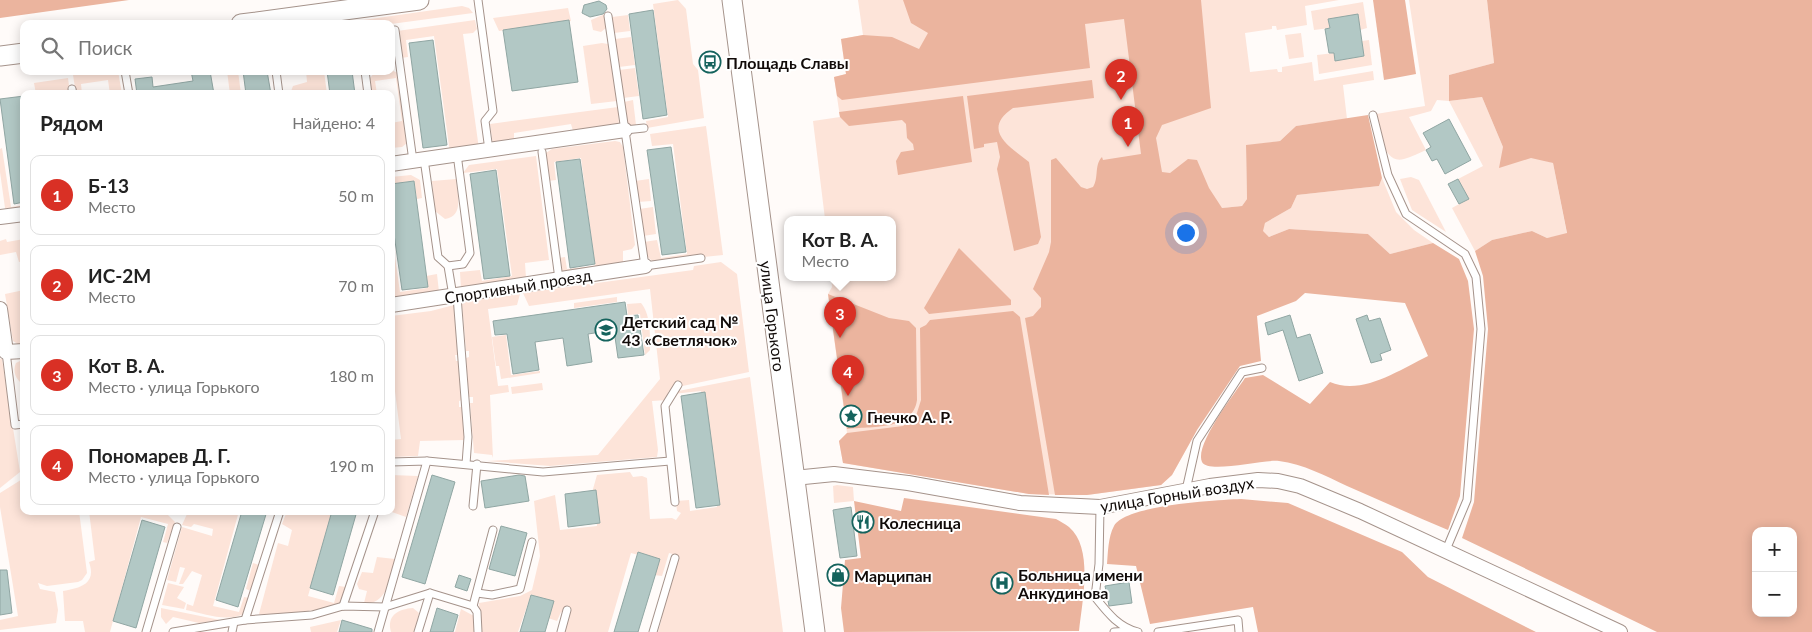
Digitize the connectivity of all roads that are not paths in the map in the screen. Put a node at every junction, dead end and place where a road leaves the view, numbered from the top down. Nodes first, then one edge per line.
1 (419, 0) edge
2 (478, 0) edge
3 (732, 0) edge
4 (608, 16) dead end
5 (272, 20) edge
6 (395, 30) dead end
7 (20, 54) edge
8 (0, 56) edge
9 (126, 75) edge
10 (277, 75) edge
11 (366, 75) edge
12 (128, 90) edge
13 (278, 90) edge
14 (367, 90) edge
15 (1373, 116) dead end
16 (644, 128) dead end
17 (625, 130) junction
18 (489, 150) junction
19 (542, 152) dead end
20 (457, 154) junction
21 (418, 160) junction
22 (395, 163) edge
23 (20, 214) edge
24 (0, 215) edge
25 (701, 258) dead end
26 (448, 266) junction
27 (645, 266) junction
28 (559, 279) junction
29 (455, 296) junction
30 (395, 304) edge
31 (0, 309) edge
32 (20, 350) edge
33 (6, 352) junction
34 (1262, 368) dead end
35 (678, 384) dead end
36 (20, 424) edge
37 (427, 461) junction
38 (670, 461) junction
39 (395, 462) edge
40 (466, 464) junction
41 (476, 464) junction
42 (794, 478) junction
43 (1186, 490) junction
44 (675, 502) dead end
45 (473, 506) dead end
46 (1100, 508) junction
47 (279, 515) edge
48 (374, 515) edge
49 (177, 527) dead end
50 (493, 530) dead end
51 (532, 542) dead end
52 (1446, 550) junction
53 (675, 558) dead end
54 (430, 593) junction
55 (477, 593) junction
56 (343, 606) junction
57 (473, 606) junction
58 (385, 607) junction
59 (567, 610) dead end
60 (245, 620) junction
61 (234, 622) junction
62 (1130, 631) edge
63 (146, 632) edge
64 (173, 632) edge
65 (178, 632) edge
66 (232, 632) edge
67 (378, 632) edge
68 (418, 632) edge
69 (478, 632) edge
70 (561, 632) edge
71 (653, 632) edge
72 (815, 632) edge
73 (1114, 632) edge
74 (1138, 632) edge
75 (1158, 632) edge
76 (1239, 632) edge
77 (1620, 632) edge

1 - 5 main road
2 - 18 lane
3 - 42 main road, улица Горького
4 - 17 lane
6 - 21 lane
7 - 8 main road
9 - 12 lane
10 - 13 lane
11 - 14 lane
15 - 52 lane
16 - 17 lane
17 - 18 street
17 - 27 lane
18 - 20 street
19 - 28 lane
20 - 21 street
20 - 26 lane
21 - 22 street
21 - 26 lane
23 - 24 street
25 - 27 lane
26 - 29 lane
27 - 28 street, Спортивный проезд
28 - 29 street, Спортивный проезд
29 - 30 street, Спортивный проезд
29 - 40 lane
31 - 33 street
32 - 33 street
33 - 36 lane
34 - 43 lane
35 - 38 lane
37 - 39 lane
37 - 40 lane
37 - 58 lane
38 - 41 lane
38 - 44 lane
40 - 41 lane
41 - 45 lane
42 - 46 street, улица Горный воздух
42 - 72 main road, улица Горького
43 - 46 street, улица Горный воздух
43 - 52 street, улица Горный воздух
46 - 62 lane
47 - 60 lane
48 - 56 lane
49 - 63 lane
50 - 55 lane
51 - 55 lane
52 - 77 street, улица Горный воздух
53 - 71 lane
54 - 57 lane
54 - 58 lane
54 - 68 lane
55 - 57 lane
56 - 58 lane
56 - 60 lane
57 - 69 lane
58 - 67 lane
59 - 70 lane
60 - 61 lane
61 - 65 lane
61 - 66 lane
62 - 73 lane
62 - 74 lane
64 - 65 lane
75 - 76 lane

